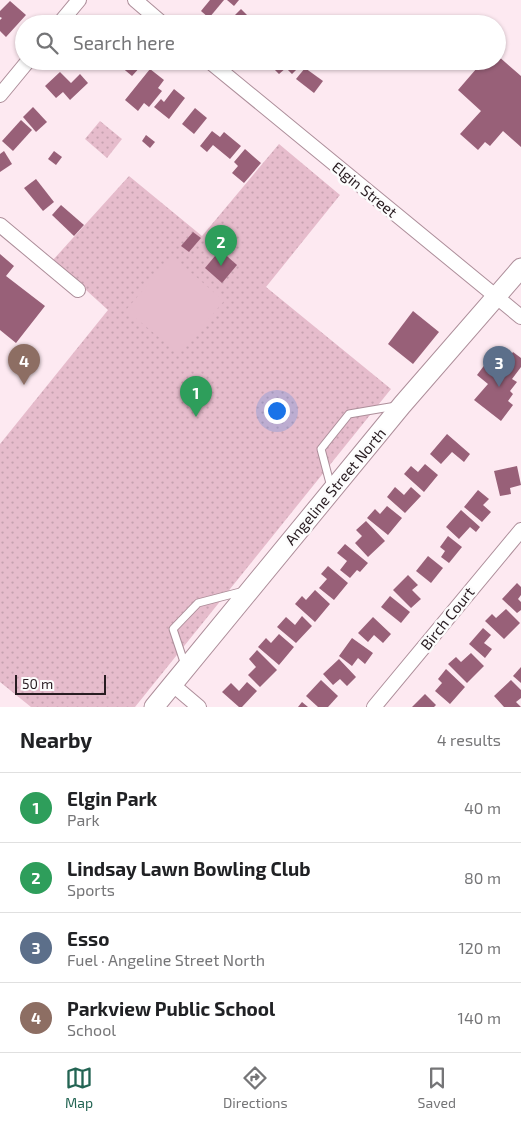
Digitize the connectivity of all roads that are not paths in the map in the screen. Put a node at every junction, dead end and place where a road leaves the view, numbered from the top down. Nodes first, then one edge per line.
1 (79, 0) edge
2 (134, 0) edge
3 (66, 15) edge
4 (152, 15) edge
5 (21, 70) edge
6 (220, 70) edge
7 (0, 95) edge
8 (0, 225) edge
9 (521, 268) edge
10 (78, 290) dead end
11 (497, 297) junction
12 (521, 317) edge
13 (402, 405) junction
14 (332, 490) junction
15 (521, 530) edge
16 (249, 590) junction
17 (186, 667) junction
18 (173, 684) junction
19 (154, 707) edge
20 (199, 707) edge
21 (374, 707) edge

1 - 3 street
2 - 4 street
5 - 7 street
6 - 11 street, Elgin Street
8 - 10 street
9 - 11 main road, Angeline Street North
11 - 12 street, Elgin Street
11 - 13 main road, Angeline Street North
13 - 14 main road, Angeline Street North
13 - 14 lane
14 - 16 main road, Angeline Street North
15 - 21 street, Birch Court
16 - 17 main road, Angeline Street North
16 - 17 lane
17 - 18 main road, Angeline Street North
18 - 19 main road, Angeline Street North
18 - 20 street

